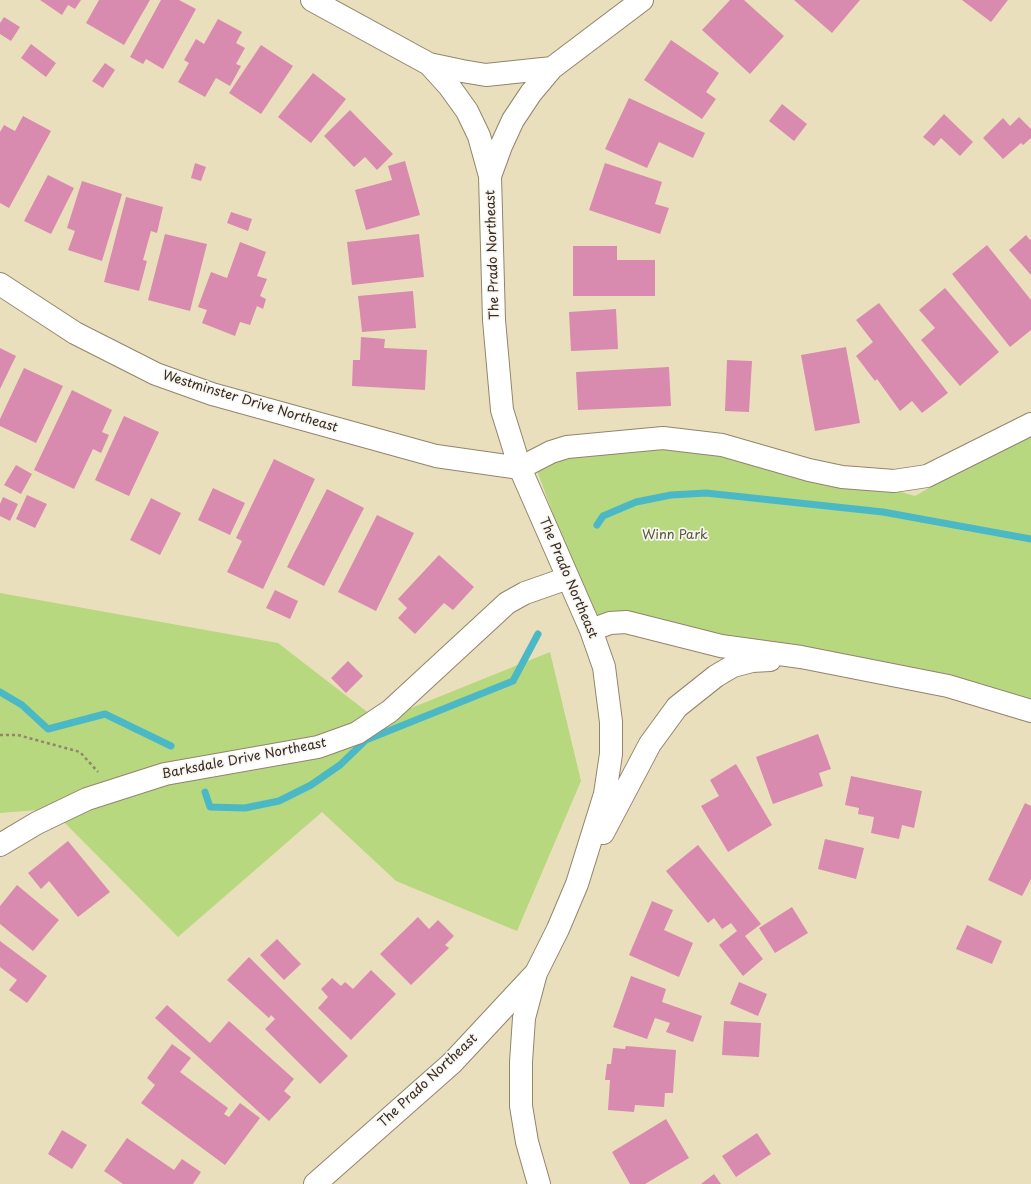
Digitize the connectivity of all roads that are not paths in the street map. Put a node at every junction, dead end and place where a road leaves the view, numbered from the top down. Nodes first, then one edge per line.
1 (312, 0) edge
2 (642, 0) edge
3 (429, 64) junction
4 (552, 68) junction
5 (490, 176) junction
6 (0, 284) edge
7 (1031, 424) edge
8 (520, 468) junction
9 (568, 578) junction
10 (591, 630) junction
11 (801, 657) junction
12 (1031, 711) edge
13 (0, 844) edge
14 (577, 884) junction
15 (536, 973) junction
16 (315, 1184) edge
17 (540, 1184) edge

1 - 3 street, The Prado Northeast
2 - 4 street
3 - 4 street, The Prado Northeast
3 - 5 street, The Prado Northeast
4 - 5 street, The Prado Northeast
5 - 8 street, The Prado Northeast
6 - 8 street, Westminster Drive Northeast
7 - 8 street
8 - 9 street, The Prado Northeast
9 - 10 street, The Prado Northeast
9 - 13 street, Barksdale Drive Northeast
10 - 11 street
10 - 14 street, The Prado Northeast
11 - 12 street
11 - 14 street
14 - 15 street, The Prado Northeast
15 - 16 street, The Prado Northeast
15 - 17 street, The Prado Northeast

